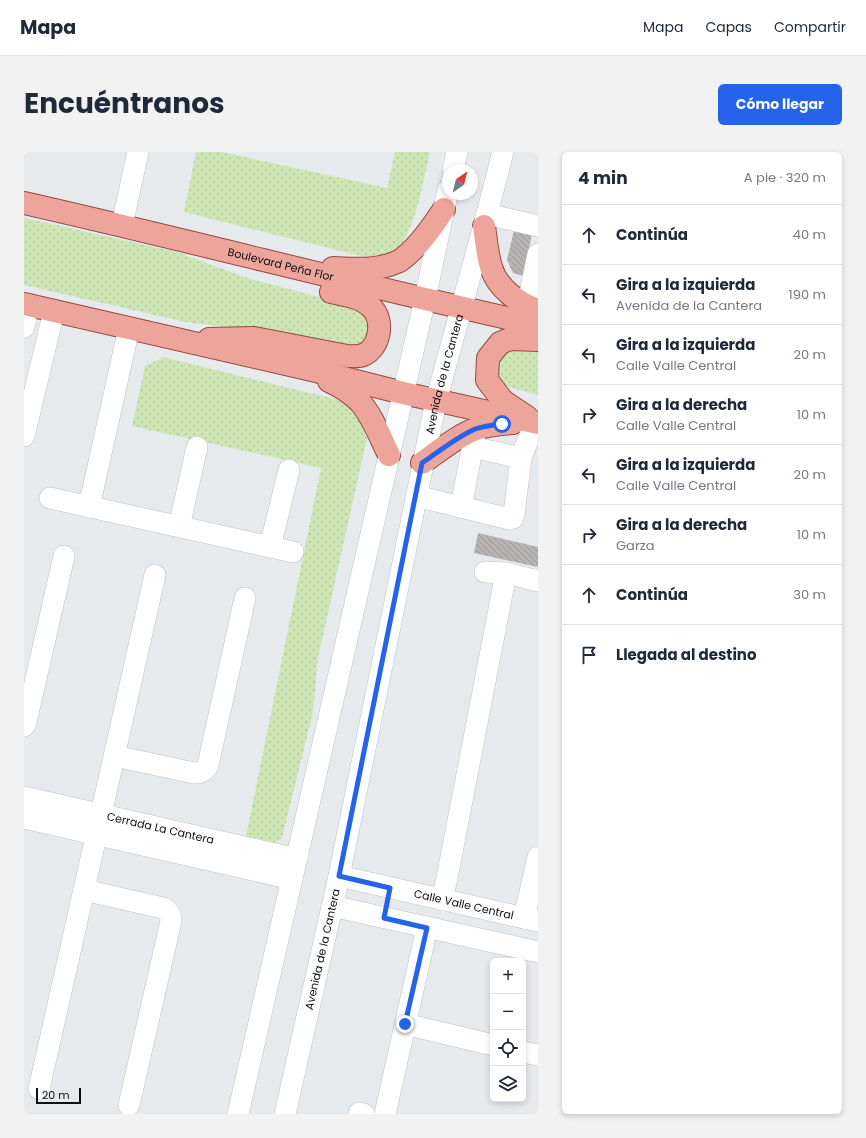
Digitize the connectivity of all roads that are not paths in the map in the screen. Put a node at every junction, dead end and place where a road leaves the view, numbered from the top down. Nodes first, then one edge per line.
1 (138, 152) edge
2 (457, 152) edge
3 (503, 152) edge
4 (454, 164) edge
5 (446, 200) edge
6 (446, 200) edge
7 (24, 203) edge
8 (485, 220) junction
9 (122, 225) junction
10 (538, 226) edge
11 (193, 243) junction
12 (538, 254) edge
13 (300, 269) junction
14 (425, 300) junction
15 (26, 305) edge
16 (460, 308) junction
17 (54, 311) junction
18 (532, 316) edge
19 (24, 327) edge
20 (130, 328) junction
21 (178, 340) junction
22 (538, 340) edge
23 (298, 368) junction
24 (31, 377) edge
25 (403, 393) junction
26 (436, 401) junction
27 (536, 422) edge
28 (24, 436) edge
29 (474, 438) junction
30 (198, 447) dead end
31 (389, 454) junction
32 (521, 458) junction
33 (422, 463) junction
34 (289, 470) dead end
35 (416, 496) junction
36 (50, 498) dead end
37 (89, 507) junction
38 (461, 507) junction
39 (178, 526) junction
40 (270, 547) junction
41 (293, 552) dead end
42 (64, 556) dead end
43 (486, 572) dead end
44 (506, 573) junction
45 (155, 575) dead end
46 (538, 581) edge
47 (245, 598) dead end
48 (24, 726) edge
49 (114, 756) junction
50 (24, 796) edge
51 (102, 814) junction
52 (24, 818) edge
53 (97, 835) junction
54 (538, 857) edge
55 (297, 859) junction
56 (339, 876) junction
57 (292, 879) junction
58 (390, 888) junction
59 (84, 890) junction
60 (442, 900) junction
61 (332, 906) junction
62 (384, 918) junction
63 (531, 920) edge
64 (427, 928) junction
65 (538, 952) edge
66 (405, 1024) junction
67 (490, 1044) edge
68 (526, 1053) edge
69 (538, 1056) edge
70 (40, 1089) dead end
71 (130, 1105) dead end
72 (238, 1114) edge
73 (285, 1114) edge
74 (385, 1114) edge

1 - 9 street
2 - 4 street
3 - 8 street, Avenida de la Cantera
5 - 13 main road
6 - 14 street
7 - 9 main road, Boulevard Peña Flor
8 - 10 street
8 - 16 street, Avenida de la Cantera
8 - 18 main road
9 - 11 main road, Boulevard Peña Flor
11 - 13 main road, Boulevard Peña Flor
11 - 21 main road
12 - 18 street
13 - 14 main road, Boulevard Peña Flor
14 - 16 main road, Boulevard Peña Flor
14 - 25 street
15 - 17 main road
15 - 19 street
16 - 18 main road, Boulevard Peña Flor
16 - 26 street, Avenida de la Cantera
17 - 20 main road
17 - 24 street
20 - 21 main road
20 - 37 street
21 - 23 main road
22 - 27 main road
23 - 25 main road
23 - 31 main road
24 - 28 street
25 - 26 main road
25 - 31 street
26 - 27 main road
26 - 33 street, Avenida de la Cantera
27 - 29 main road
27 - 32 street
29 - 32 street
29 - 33 main road
29 - 38 street
30 - 39 street
31 - 55 street
32 - 38 street
33 - 35 street, Avenida de la Cantera
34 - 40 street
35 - 38 street
35 - 56 street, Avenida de la Cantera
36 - 37 street
37 - 39 street
39 - 40 street
40 - 41 street
42 - 48 street
43 - 44 street
44 - 46 street
44 - 60 street
45 - 49 street
47 - 49 street
49 - 51 street
50 - 51 street, Cerrada La Cantera
51 - 53 street
51 - 55 street, Cerrada La Cantera
52 - 53 street, Cerrada La Cantera
53 - 57 street, Cerrada La Cantera
53 - 59 street
54 - 63 street
55 - 57 street
56 - 58 street, Calle Valle Central
56 - 61 street, Avenida de la Cantera
57 - 72 street
58 - 60 street, Calle Valle Central
58 - 62 street
59 - 70 street
59 - 71 street
60 - 63 street, Calle Valle Central
61 - 62 street
61 - 73 street, Avenida de la Cantera
62 - 64 street
64 - 65 street
64 - 66 street
66 - 67 street
66 - 74 street
68 - 69 street

